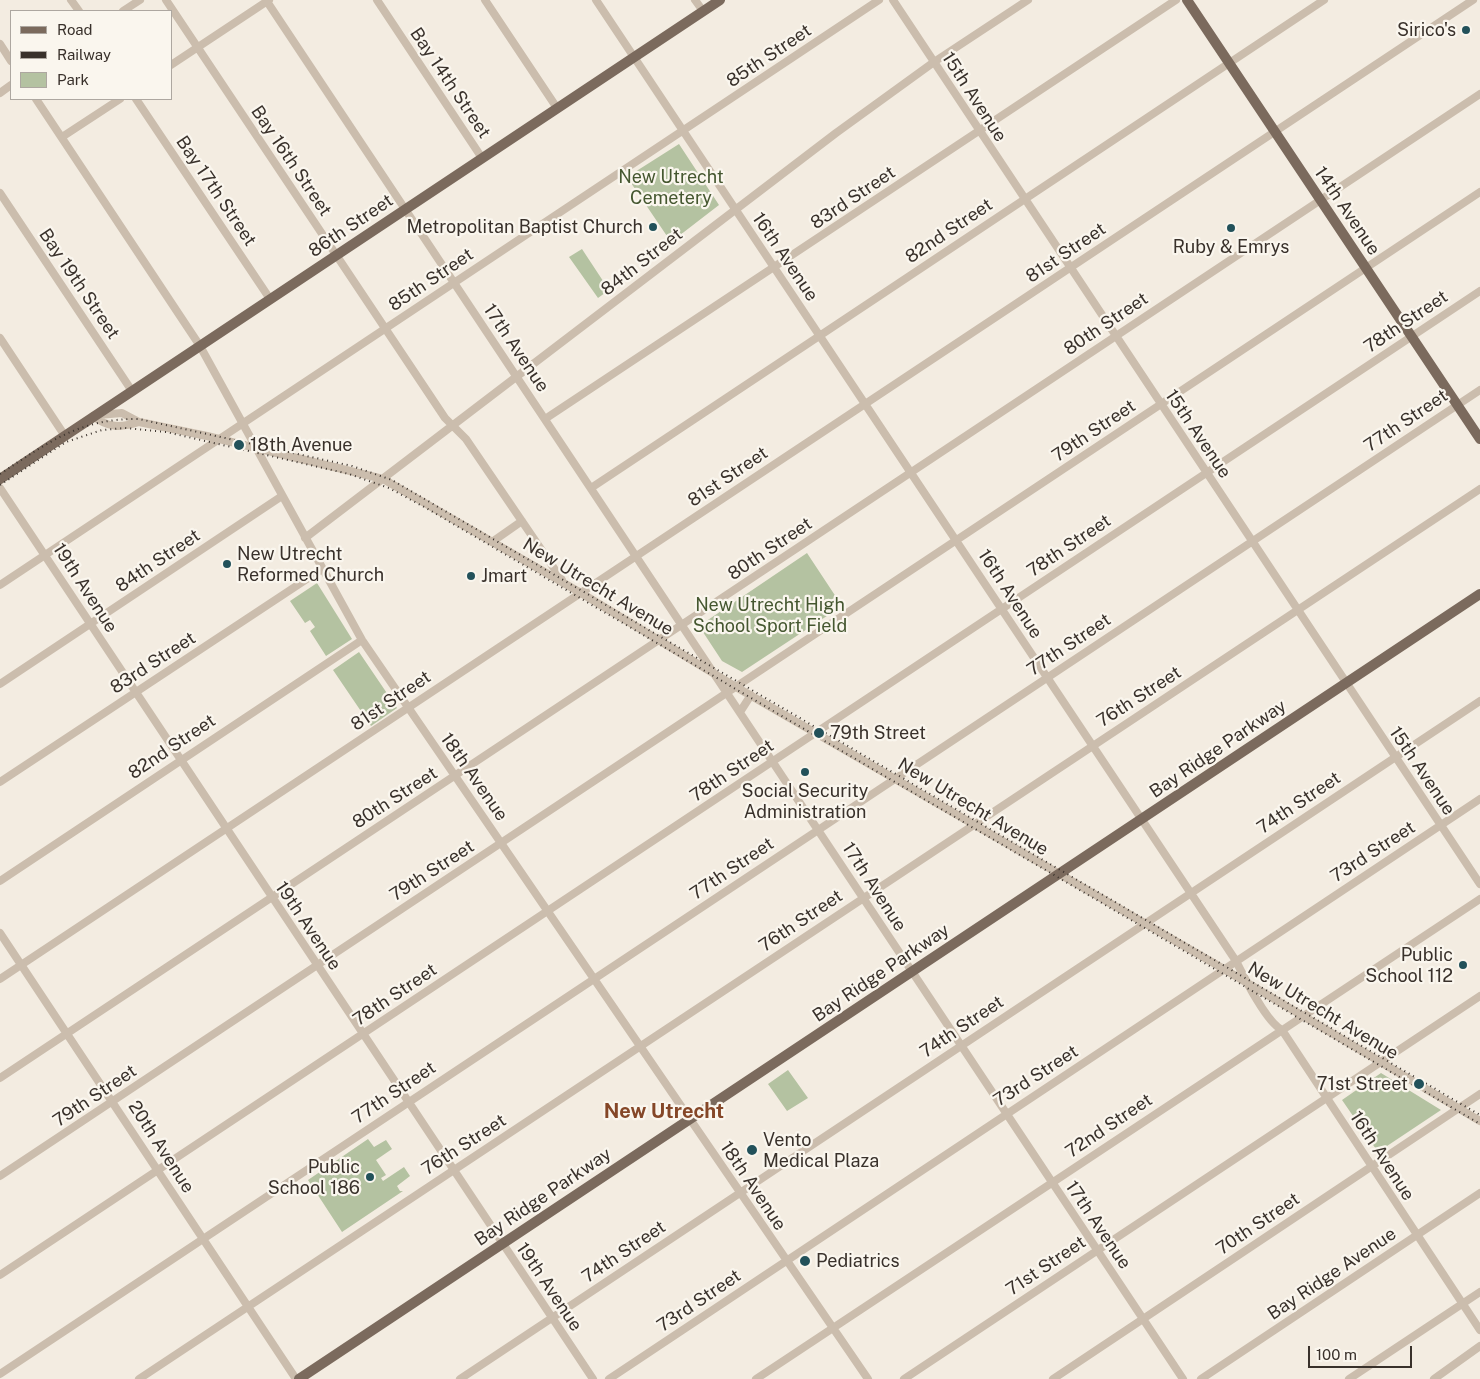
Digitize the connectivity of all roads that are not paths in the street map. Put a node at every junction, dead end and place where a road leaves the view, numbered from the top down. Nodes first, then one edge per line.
1 (140, 0) edge
2 (166, 0) edge
3 (267, 0) edge
4 (377, 0) edge
5 (485, 0) edge
6 (596, 0) edge
7 (695, 0) edge
8 (720, 0) edge
9 (879, 0) edge
10 (893, 0) edge
11 (1028, 0) edge
12 (1176, 0) edge
13 (1187, 0) edge
14 (1324, 0) edge
15 (1473, 0) edge
16 (125, 10) edge
17 (703, 11) junction
18 (0, 44) edge
19 (198, 47) junction
20 (634, 57) junction
21 (10, 59) edge
22 (934, 62) junction
23 (1229, 63) junction
24 (172, 64) edge
25 (1480, 94) edge
26 (37, 100) edge
27 (118, 100) edge
28 (137, 100) edge
29 (557, 108) junction
30 (683, 131) junction
31 (979, 131) junction
32 (1275, 132) junction
33 (62, 137) junction
34 (482, 158) junction
35 (1480, 192) edge
36 (0, 193) edge
37 (1024, 199) junction
38 (1320, 200) junction
39 (405, 209) junction
40 (735, 210) junction
41 (336, 255) junction
42 (775, 267) junction
43 (1070, 268) junction
44 (1366, 268) junction
45 (454, 283) junction
46 (1480, 291) edge
47 (270, 299) junction
48 (386, 328) junction
49 (820, 336) junction
50 (1115, 336) junction
51 (1411, 337) junction
52 (0, 338) edge
53 (200, 346) junction
54 (518, 376) junction
55 (1480, 390) edge
56 (132, 391) junction
57 (865, 404) junction
58 (1160, 405) junction
59 (1457, 405) junction
60 (93, 416) junction
61 (545, 419) junction
62 (139, 422) junction
63 (242, 424) junction
64 (452, 426) junction
65 (65, 436) junction
66 (219, 439) junction
67 (1480, 439) edge
68 (256, 449) junction
69 (912, 473) junction
70 (1206, 473) junction
71 (0, 479) edge
72 (383, 479) junction
73 (0, 488) edge
74 (591, 488) junction
75 (1480, 489) edge
76 (282, 496) junction
77 (522, 522) junction
78 (305, 538) junction
79 (957, 541) junction
80 (1251, 541) junction
81 (492, 542) junction
82 (45, 555) junction
83 (637, 556) junction
84 (322, 569) junction
85 (564, 583) junction
86 (0, 584) edge
87 (582, 593) junction
88 (1480, 594) edge
89 (1001, 609) junction
90 (1298, 610) junction
91 (90, 624) junction
92 (682, 625) junction
93 (362, 640) junction
94 (659, 640) junction
95 (713, 673) junction
96 (1046, 678) junction
97 (0, 684) edge
98 (1346, 684) junction
99 (736, 687) junction
100 (136, 692) junction
101 (727, 693) junction
102 (751, 695) junction
103 (1480, 701) edge
104 (409, 708) junction
105 (740, 712) junction
106 (816, 732) junction
107 (1092, 746) junction
108 (1395, 757) junction
109 (180, 760) junction
110 (774, 762) junction
111 (455, 776) junction
112 (896, 778) junction
113 (0, 782) edge
114 (1480, 799) edge
115 (1141, 820) junction
116 (974, 824) junction
117 (1440, 826) junction
118 (226, 829) junction
119 (819, 830) junction
120 (502, 843) junction
121 (1058, 874) junction
122 (0, 881) edge
123 (1480, 884) edge
124 (1190, 894) junction
125 (271, 897) junction
126 (863, 898) junction
127 (1480, 899) edge
128 (548, 911) junction
129 (1144, 924) junction
130 (0, 933) edge
131 (1236, 961) junction
132 (22, 965) junction
133 (316, 966) junction
134 (1224, 970) junction
135 (912, 971) junction
136 (594, 978) junction
137 (0, 979) edge
138 (1247, 983) junction
139 (1480, 996) edge
140 (1302, 1016) junction
141 (1282, 1030) junction
142 (67, 1033) junction
143 (362, 1034) junction
144 (961, 1045) junction
145 (641, 1047) junction
146 (1380, 1062) junction
147 (0, 1078) edge
148 (1480, 1094) edge
149 (1326, 1098) junction
150 (113, 1102) junction
151 (407, 1102) junction
152 (1459, 1109) junction
153 (1007, 1114) junction
154 (690, 1120) junction
155 (1480, 1121) edge
156 (1372, 1167) junction
157 (158, 1170) junction
158 (453, 1170) junction
159 (0, 1176) edge
160 (1052, 1182) junction
161 (739, 1192) junction
162 (1480, 1193) edge
163 (1416, 1236) junction
164 (203, 1238) junction
165 (502, 1244) junction
166 (1097, 1250) junction
167 (786, 1260) junction
168 (0, 1275) edge
169 (1480, 1292) edge
170 (1462, 1304) junction
171 (248, 1307) junction
172 (552, 1318) junction
173 (1143, 1319) junction
174 (832, 1328) junction
175 (1480, 1330) edge
176 (1480, 1346) edge
177 (0, 1374) edge
178 (139, 1379) edge
179 (298, 1379) edge
180 (460, 1379) edge
181 (593, 1379) edge
182 (609, 1379) edge
183 (756, 1379) edge
184 (868, 1379) edge
185 (904, 1379) edge
186 (1053, 1379) edge
187 (1183, 1379) edge
188 (1201, 1379) edge
189 (1349, 1379) edge
190 (1434, 1379) edge

1 - 16 street
2 - 19 street, Bay 16th Street
3 - 19 street
3 - 39 street, 17th Avenue
4 - 34 street, Bay 14th Street
5 - 29 street
6 - 20 street, 16th Avenue
7 - 17 street
8 - 17 main road, 86th Street
9 - 30 street, 85th Street
10 - 22 street, 15th Avenue
11 - 22 street, 84th Street
12 - 31 street, 83rd Street
13 - 23 main road, 14th Avenue
14 - 23 street, 82nd Street
15 - 32 street, 81st Street
17 - 20 main road, 86th Street
18 - 21 street
19 - 24 street
19 - 41 street, Bay 16th Street
20 - 29 main road, 86th Street
20 - 30 street, 16th Avenue
22 - 31 street, 15th Avenue
22 - 40 street, 84th Street
23 - 32 main road, 14th Avenue
23 - 37 street, 82nd Street
25 - 38 street, 80th Street
26 - 33 street, 18th Avenue
27 - 33 street
28 - 47 street, Bay 17th Street
29 - 34 main road, 86th Street
30 - 40 street, 16th Avenue
30 - 45 street, 85th Street
31 - 37 street, 15th Avenue
31 - 42 street, 83rd Street
32 - 38 main road, 14th Avenue
32 - 43 street, 81st Street
33 - 53 street, 18th Avenue
34 - 39 main road, 86th Street
35 - 44 street, 79th Street
36 - 56 street, Bay 19th Street
37 - 43 street, 15th Avenue
37 - 49 street, 82nd Street
38 - 44 main road, 14th Avenue
38 - 50 street, 80th Street
39 - 41 main road, 86th Street
39 - 45 street, 17th Avenue
40 - 42 street, 16th Avenue
40 - 54 street, 84th Street
41 - 47 main road, 86th Street
41 - 48 street, Bay 16th Street
42 - 49 street, 16th Avenue
42 - 61 street, 83rd Street
43 - 50 street, 15th Avenue
43 - 57 street, 81st Street
44 - 51 main road, 14th Avenue
44 - 58 street, 79th Street
45 - 48 street, 85th Street
45 - 54 street, 17th Avenue
46 - 51 street, 78th Street
47 - 53 main road, 86th Street
48 - 63 street, 85th Street
48 - 64 street, Bay 16th Street
49 - 57 street, 16th Avenue
49 - 74 street, 82nd Street
50 - 58 street, 15th Avenue
50 - 69 street, 80th Street
51 - 59 main road, 14th Avenue
51 - 70 street, 78th Street
52 - 65 street
53 - 56 main road, 86th Street
53 - 63 street, 18th Avenue
54 - 61 street, 17th Avenue
54 - 64 street, 84th Street
55 - 59 street, 77th Street
56 - 60 main road, 86th Street
57 - 69 street, 16th Avenue
57 - 83 street, 81st Street
58 - 70 street, 15th Avenue
58 - 79 street, 79th Street
59 - 67 main road, 14th Avenue
59 - 80 street, 77th Street
60 - 62 street, New Utrecht Avenue
60 - 62 street, New Utrecht Avenue
60 - 65 main road, 86th Street
61 - 74 street, 17th Avenue
62 - 66 street, New Utrecht Avenue
63 - 66 street, 85th Street
63 - 68 street, 18th Avenue
64 - 72 street, 84th Street
64 - 77 street, Bay 16th Street
65 - 71 main road, 86th Street
66 - 68 street, New Utrecht Avenue
66 - 82 street, 85th Street
68 - 72 street, New Utrecht Avenue
68 - 76 street, 18th Avenue
69 - 79 street, 16th Avenue
69 - 92 street, 80th Street
70 - 80 street, 15th Avenue
70 - 89 street, 78th Street
72 - 78 street, 84th Street
72 - 81 street, New Utrecht Avenue
73 - 82 street, 19th Avenue
74 - 83 street, 17th Avenue
75 - 90 street, 76th Street
76 - 78 street, 18th Avenue
76 - 91 street, 84th Street
77 - 81 street
77 - 85 street, Bay 16th Street
78 - 84 street, 18th Avenue
79 - 89 street, 16th Avenue
79 - 99 street, 79th Street
80 - 90 street, 15th Avenue
80 - 96 street, 77th Street
81 - 85 street, New Utrecht Avenue
82 - 86 street, 85th Street
82 - 91 street, 19th Avenue
83 - 87 street, 81st Street
83 - 92 street, 17th Avenue
84 - 93 street, 18th Avenue
84 - 100 street, 83rd Street
85 - 87 street, New Utrecht Avenue
87 - 94 street, New Utrecht Avenue
87 - 104 street, 81st Street
88 - 98 main road, Bay Ridge Parkway
89 - 96 street, 16th Avenue
89 - 106 street, 78th Street
90 - 98 street, 15th Avenue
90 - 107 street, 76th Street
91 - 97 street, 84th Street
91 - 100 street, 19th Avenue
92 - 94 street, 80th Street
92 - 95 street, 17th Avenue
93 - 104 street, 18th Avenue
93 - 109 street, 82nd Street
94 - 95 street, New Utrecht Avenue
94 - 111 street, 80th Street
95 - 99 street, New Utrecht Avenue
95 - 101 street, 17th Avenue
96 - 107 street, 16th Avenue
96 - 112 street, 77th Street
98 - 108 street, 15th Avenue
98 - 115 main road, Bay Ridge Parkway
99 - 101 street, 79th Street
99 - 102 street, New Utrecht Avenue
100 - 109 street, 19th Avenue
100 - 113 street, 83rd Street
101 - 105 street, 17th Avenue
101 - 120 street, 79th Street
102 - 105 street
102 - 106 street, New Utrecht Avenue
103 - 108 street, 74th Street
104 - 111 street, 18th Avenue
104 - 118 street, 81st Street
105 - 110 street, 17th Avenue
106 - 110 street, 78th Street
106 - 112 street, New Utrecht Avenue
107 - 115 street, 16th Avenue
107 - 116 street, 76th Street
108 - 117 street, 15th Avenue
108 - 124 street, 74th Street
109 - 118 street, 19th Avenue
109 - 122 street, 82nd Street
110 - 119 street, 17th Avenue
110 - 128 street, 78th Street
111 - 120 street, 18th Avenue
111 - 125 street, 80th Street
112 - 116 street, New Utrecht Avenue
112 - 119 street, 77th Street
114 - 117 street, 73rd Street
115 - 121 main road, Bay Ridge Parkway
115 - 124 street, 16th Avenue
116 - 121 street, New Utrecht Avenue
116 - 126 street, 76th Street
117 - 123 street, 15th Avenue
117 - 131 street, 73rd Street
118 - 125 street, 19th Avenue
118 - 132 street, 81st Street
119 - 126 street, 17th Avenue
119 - 136 street, 77th Street
120 - 128 street, 18th Avenue
120 - 133 street, 79th Street
121 - 129 street, New Utrecht Avenue
121 - 135 main road, Bay Ridge Parkway
124 - 129 street, 74th Street
124 - 131 street, 16th Avenue
125 - 133 street, 19th Avenue
125 - 142 street, 80th Street
126 - 135 street, 17th Avenue
126 - 145 street, 76th Street
127 - 140 street, 72nd Street
128 - 136 street, 18th Avenue
128 - 143 street, 78th Street
129 - 134 street, New Utrecht Avenue
129 - 144 street, 74th Street
130 - 132 street, 20th Avenue
131 - 134 street, 73rd Street
131 - 138 street, 16th Avenue
132 - 137 street, 81st Street
132 - 142 street, 20th Avenue
133 - 143 street, 19th Avenue
133 - 150 street, 79th Street
134 - 138 street, New Utrecht Avenue
134 - 153 street, 73rd Street
135 - 144 street, 17th Avenue
135 - 154 main road, Bay Ridge Parkway
136 - 145 street, 18th Avenue
136 - 151 street, 77th Street
138 - 140 street, New Utrecht Avenue
138 - 141 street, 16th Avenue
139 - 146 street, 71st Street
140 - 141 street, 72nd Street
140 - 146 street, New Utrecht Avenue
141 - 149 street, 16th Avenue
141 - 160 street, 72nd Street
142 - 147 street, 80th Street
142 - 150 street, 20th Avenue
143 - 151 street, 19th Avenue
143 - 157 street, 78th Street
144 - 153 street, 17th Avenue
144 - 161 street, 74th Street
145 - 154 street, 18th Avenue
145 - 158 street, 76th Street
146 - 149 street, 71st Street
146 - 152 street, New Utrecht Avenue
148 - 152 street, 70th Street
149 - 156 street, 16th Avenue
149 - 166 street, 71st Street
150 - 157 street, 20th Avenue
150 - 159 street, 79th Street
151 - 158 street, 19th Avenue
151 - 164 street, 77th Street
152 - 155 street, New Utrecht Avenue
152 - 156 street, 70th Street
153 - 160 street, 17th Avenue
153 - 167 street, 73rd Street
154 - 161 street, 18th Avenue
154 - 165 main road, Bay Ridge Parkway
156 - 163 street, 16th Avenue
156 - 173 street, 70th Street
157 - 164 street, 20th Avenue
157 - 168 street, 78th Street
158 - 165 street, 19th Avenue
158 - 171 street, 76th Street
160 - 166 street, 17th Avenue
160 - 174 street, 72nd Street
161 - 167 street, 18th Avenue
161 - 172 street, 74th Street
162 - 163 street, Bay Ridge Avenue
163 - 170 street, 16th Avenue
163 - 188 street, Bay Ridge Avenue
164 - 171 street, 20th Avenue
164 - 177 street, 77th Street
165 - 172 street, 19th Avenue
165 - 179 main road, Bay Ridge Parkway
166 - 173 street, 17th Avenue
166 - 185 street, 71st Street
167 - 174 street, 18th Avenue
167 - 182 street, 73rd Street
169 - 170 street
170 - 175 street, 16th Avenue
170 - 189 street
171 - 178 street, 76th Street
171 - 179 street, 20th Avenue
172 - 180 street, 74th Street
172 - 181 street, 19th Avenue
173 - 186 street, 70th Street
173 - 187 street, 17th Avenue
174 - 183 street, 72nd Street
174 - 184 street, 18th Avenue
176 - 190 street

